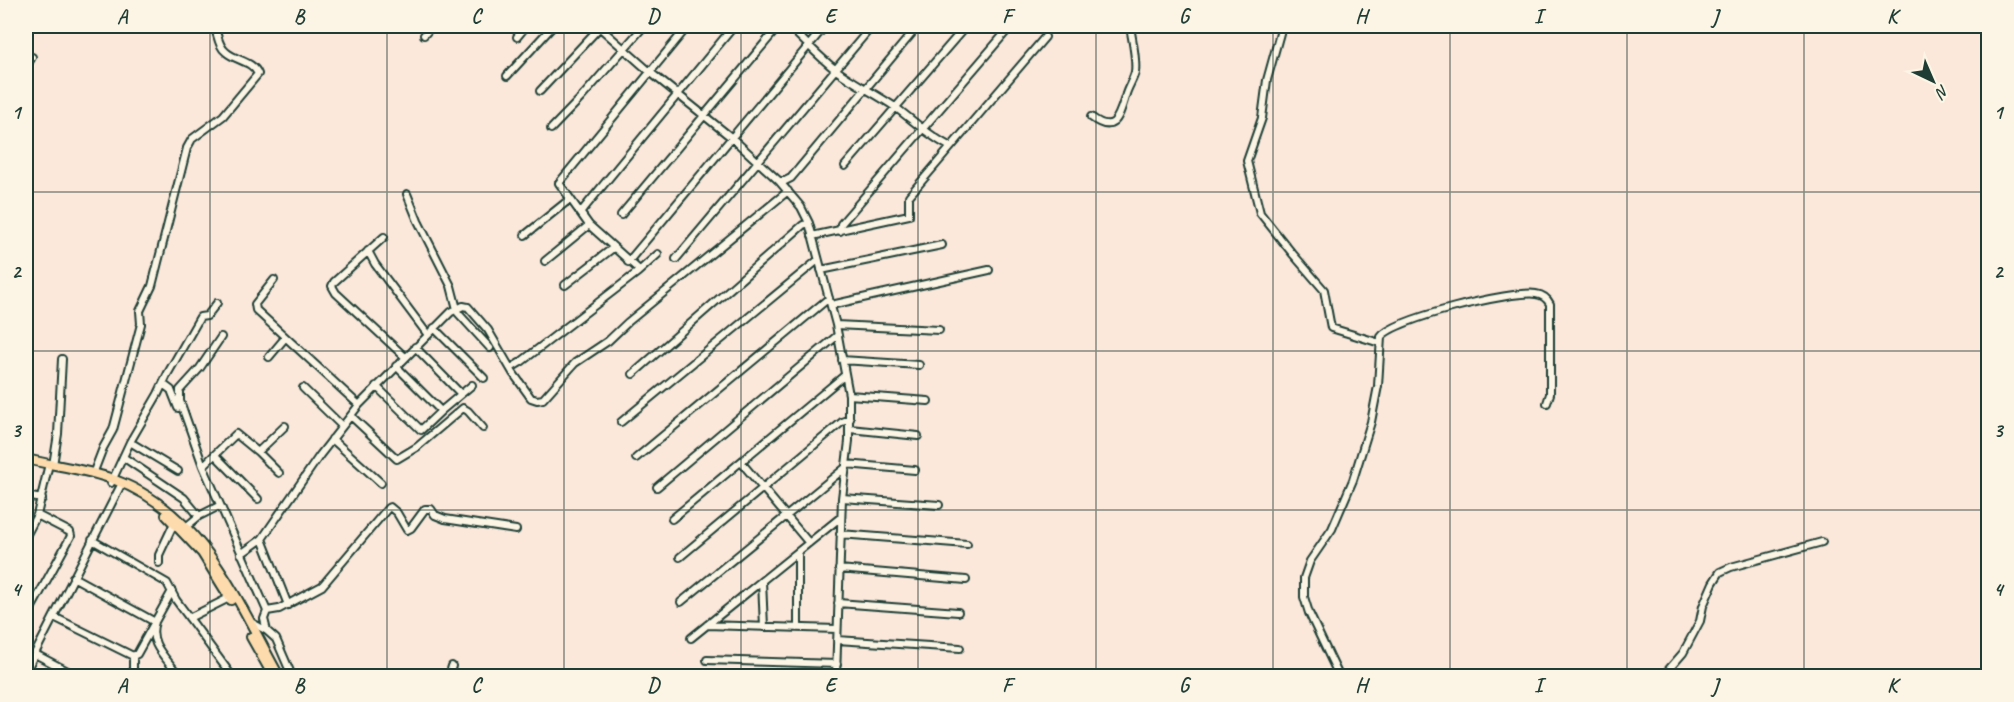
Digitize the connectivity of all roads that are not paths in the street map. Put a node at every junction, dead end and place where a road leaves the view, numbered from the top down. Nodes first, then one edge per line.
1 (214, 26) edge
2 (432, 26) edge
3 (526, 26) edge
4 (553, 26) edge
5 (599, 26) edge
6 (644, 26) edge
7 (688, 26) edge
8 (734, 26) edge
9 (779, 26) edge
10 (788, 26) edge
11 (825, 26) edge
12 (872, 26) edge
13 (918, 26) edge
14 (966, 26) edge
15 (1011, 26) edge
16 (1130, 26) edge
17 (1282, 26) edge
18 (424, 35) dead end
19 (517, 37) dead end
20 (1045, 37) dead end
21 (809, 45) junction
22 (624, 50) junction
23 (32, 57) dead end
24 (26, 67) edge
25 (834, 68) junction
26 (650, 72) junction
27 (507, 76) dead end
28 (864, 89) junction
29 (540, 91) dead end
30 (678, 94) junction
31 (895, 107) junction
32 (705, 116) junction
33 (1091, 117) dead end
34 (923, 127) junction
35 (551, 129) dead end
36 (732, 138) junction
37 (951, 147) junction
38 (757, 161) junction
39 (845, 166) dead end
40 (779, 181) junction
41 (788, 191) junction
42 (407, 194) dead end
43 (570, 199) junction
44 (580, 212) junction
45 (621, 215) dead end
46 (809, 223) junction
47 (589, 225) junction
48 (840, 231) junction
49 (525, 235) dead end
50 (812, 236) junction
51 (384, 237) dead end
52 (942, 245) dead end
53 (613, 249) junction
54 (368, 251) junction
55 (658, 254) dead end
56 (676, 259) dead end
57 (818, 260) junction
58 (545, 261) dead end
59 (628, 262) junction
60 (821, 270) junction
61 (989, 270) dead end
62 (638, 272) junction
63 (274, 280) dead end
64 (565, 285) dead end
65 (830, 301) junction
66 (217, 303) dead end
67 (456, 309) junction
68 (836, 325) junction
69 (434, 328) junction
70 (939, 330) dead end
71 (838, 334) junction
72 (428, 335) junction
73 (221, 337) dead end
74 (285, 338) junction
75 (1380, 343) junction
76 (415, 347) junction
77 (490, 348) dead end
78 (269, 357) dead end
79 (405, 357) junction
80 (62, 359) dead end
81 (842, 360) junction
82 (919, 365) dead end
83 (396, 366) junction
84 (511, 368) junction
85 (633, 374) dead end
86 (845, 375) junction
87 (484, 378) dead end
88 (163, 384) junction
89 (472, 385) dead end
90 (376, 386) junction
91 (303, 388) dead end
92 (461, 393) junction
93 (849, 395) junction
94 (928, 401) dead end
95 (1547, 403) dead end
96 (359, 405) junction
97 (441, 411) junction
98 (351, 416) junction
99 (850, 419) junction
100 (621, 422) dead end
101 (285, 426) dead end
102 (342, 426) junction
103 (483, 428) dead end
104 (850, 429) junction
105 (918, 436) dead end
106 (332, 440) junction
107 (130, 442) junction
108 (258, 452) junction
109 (215, 455) junction
110 (123, 457) junction
111 (201, 457) junction
112 (636, 458) dead end
113 (26, 459) edge
114 (741, 462) junction
115 (26, 463) edge
116 (203, 466) junction
117 (846, 466) junction
118 (51, 467) junction
119 (915, 470) dead end
120 (178, 471) dead end
121 (279, 473) dead end
122 (93, 474) junction
123 (112, 481) junction
124 (381, 483) dead end
125 (120, 485) junction
126 (657, 487) dead end
127 (763, 488) junction
128 (26, 496) edge
129 (842, 498) junction
130 (258, 499) dead end
131 (42, 500) junction
132 (939, 505) dead end
133 (219, 506) junction
134 (37, 514) junction
135 (199, 516) junction
136 (786, 516) junction
137 (841, 517) junction
138 (672, 519) dead end
139 (175, 520) junction
140 (186, 526) junction
141 (516, 530) dead end
142 (27, 531) edge
143 (840, 534) junction
144 (262, 539) junction
145 (92, 540) junction
146 (1822, 542) dead end
147 (809, 543) junction
148 (968, 544) dead end
149 (798, 552) junction
150 (241, 554) junction
151 (680, 557) dead end
152 (159, 563) dead end
153 (839, 569) junction
154 (73, 578) junction
155 (966, 580) dead end
156 (762, 581) junction
157 (172, 591) junction
158 (229, 598) junction
159 (681, 602) dead end
160 (838, 603) junction
161 (288, 605) junction
162 (267, 612) junction
163 (958, 612) dead end
164 (54, 617) junction
165 (26, 618) edge
166 (189, 618) junction
167 (248, 621) junction
168 (155, 622) junction
169 (707, 625) junction
170 (764, 627) junction
171 (798, 628) junction
172 (837, 629) junction
173 (267, 631) junction
174 (691, 638) dead end
175 (837, 640) junction
176 (960, 648) dead end
177 (35, 654) junction
178 (134, 656) junction
179 (707, 660) dead end
180 (837, 664) junction
181 (452, 666) dead end
182 (26, 671) edge
183 (77, 676) edge
184 (133, 676) edge
185 (179, 676) edge
186 (232, 676) edge
187 (273, 676) edge
188 (279, 676) edge
189 (292, 676) edge
190 (449, 676) edge
191 (836, 676) edge
192 (856, 676) edge
193 (1339, 676) edge
194 (1663, 676) edge

1 - 122 street
2 - 18 street
3 - 19 street
4 - 27 street
5 - 22 street
5 - 29 street
6 - 22 street
7 - 26 street
8 - 30 street
9 - 32 street
10 - 21 street
11 - 21 street
12 - 25 street
13 - 28 street
14 - 31 street
15 - 34 street
16 - 33 street
17 - 75 street
20 - 37 street
21 - 25 street
21 - 36 street
22 - 26 street
22 - 35 street
23 - 24 street
25 - 28 street
25 - 38 street
26 - 30 street
26 - 43 street
28 - 31 street
28 - 40 street
30 - 32 street
30 - 44 street
31 - 34 street
31 - 39 street
32 - 36 street
32 - 45 street
34 - 37 street
34 - 48 street
36 - 38 street
36 - 59 street
37 - 48 street
38 - 40 street
38 - 56 street
40 - 41 street
41 - 46 street
41 - 84 street
42 - 67 street
43 - 44 street
43 - 49 street
44 - 47 street
46 - 50 street
46 - 85 street
47 - 53 street
47 - 58 street
48 - 50 street
50 - 57 street
51 - 54 street
52 - 60 street
53 - 59 street
53 - 64 street
54 - 72 street
54 - 79 street
55 - 62 street
57 - 60 street
57 - 100 street
59 - 62 street
60 - 65 street
61 - 65 street
62 - 84 street
63 - 74 street
65 - 68 street
65 - 112 street
66 - 88 street
67 - 69 street
67 - 77 street
67 - 84 street
68 - 70 street
68 - 71 street
69 - 72 street
69 - 87 street
71 - 81 street
71 - 126 street
72 - 76 street
73 - 111 street
74 - 78 street
74 - 96 street
75 - 95 street
75 - 193 street
76 - 79 street
76 - 92 street
79 - 83 street
80 - 118 street
81 - 82 street
81 - 86 street
83 - 90 street
83 - 97 street
86 - 93 street
86 - 114 street
88 - 107 street
88 - 111 street
89 - 92 street
90 - 96 street
90 - 97 street
91 - 102 street
92 - 97 street
93 - 94 street
93 - 99 street
96 - 98 street
98 - 102 street
98 - 103 street
99 - 104 street
99 - 127 street
101 - 108 street
102 - 106 street
104 - 105 street
104 - 117 street
106 - 124 street
106 - 144 street
107 - 110 street
107 - 120 street
108 - 109 street
108 - 121 street
109 - 116 street
109 - 130 street
110 - 123 street
110 - 135 street
111 - 116 street
113 - 118 main road
114 - 127 street
114 - 138 street
115 - 118 main road
116 - 133 street
117 - 119 street
117 - 129 street
117 - 136 street
118 - 122 main road
118 - 123 main road
118 - 131 street
122 - 123 main road
123 - 125 main road
125 - 139 main road
125 - 145 street
127 - 136 street
127 - 151 street
128 - 131 street
129 - 132 street
129 - 137 street
131 - 134 street
133 - 135 street
133 - 150 street
134 - 142 street
134 - 165 street
135 - 140 street
136 - 147 street
136 - 159 street
137 - 143 street
137 - 147 street
139 - 140 main road
139 - 152 street
139 - 158 main road
140 - 167 main road
141 - 161 street
143 - 148 street
143 - 153 street
144 - 150 street
144 - 161 street
145 - 154 street
145 - 157 street
146 - 194 street
147 - 149 street
149 - 156 street
149 - 171 street
150 - 162 street
153 - 155 street
153 - 160 street
154 - 164 street
154 - 168 street
156 - 169 street
156 - 170 street
157 - 166 street
157 - 168 street
158 - 166 street
158 - 187 main road
160 - 163 street
160 - 172 street
161 - 162 street
162 - 173 street
164 - 177 street
164 - 178 street
166 - 186 street
167 - 173 street
167 - 188 main road
168 - 178 street
168 - 185 street
169 - 170 street
169 - 174 street
170 - 171 street
171 - 172 street
172 - 175 street
173 - 189 street
175 - 176 street
175 - 180 street
177 - 182 street
177 - 183 street
178 - 184 street
179 - 180 street
180 - 191 street
181 - 190 street
191 - 192 street

